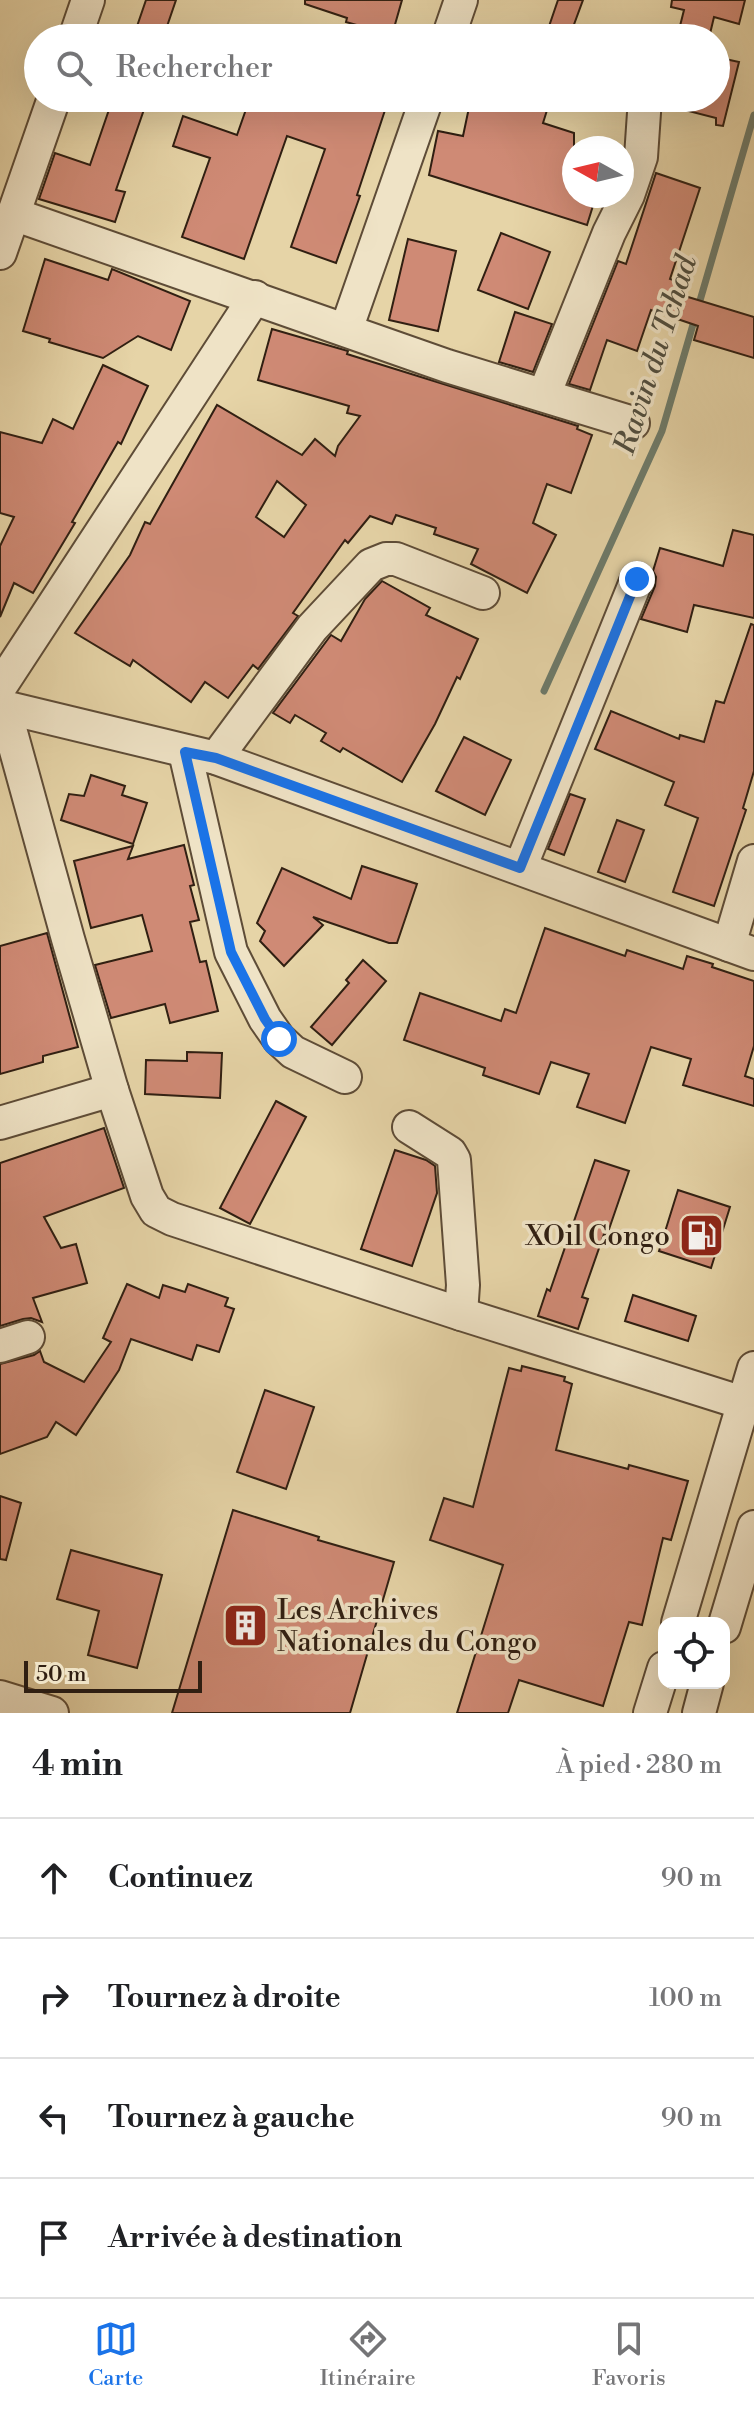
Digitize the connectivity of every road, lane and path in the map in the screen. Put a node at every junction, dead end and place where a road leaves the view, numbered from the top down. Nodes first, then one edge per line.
1 (88, 0) edge
2 (461, 0) edge
3 (80, 24) edge
4 (453, 24) edge
5 (49, 112) edge
6 (422, 112) edge
7 (644, 112) edge
8 (13, 214) junction
9 (0, 253) edge
10 (255, 297) junction
11 (346, 330) junction
12 (544, 395) junction
13 (633, 423) dead end
14 (637, 579) dead end
15 (483, 593) dead end
16 (1, 700) edge
17 (200, 755) junction
18 (754, 861) edge
19 (520, 868) junction
20 (742, 949) edge
21 (345, 1077) dead end
22 (112, 1090) junction
23 (0, 1123) edge
24 (409, 1127) dead end
25 (461, 1314) junction
26 (754, 1368) edge
27 (743, 1403) junction
28 (754, 1527) edge
29 (680, 1617) edge
30 (727, 1617) edge
31 (658, 1687) edge
32 (705, 1689) edge
33 (0, 1697) edge
34 (52, 1713) edge
35 (650, 1713) edge
36 (699, 1713) edge

1 - 3 street
2 - 4 street
5 - 8 street
6 - 11 street
7 - 12 street
8 - 9 street
8 - 10 street
10 - 11 street
10 - 16 street
11 - 12 street
12 - 13 street
14 - 19 street
15 - 17 street
16 - 17 street
16 - 22 street
17 - 19 street
17 - 21 street
18 - 20 street
19 - 20 street
22 - 23 street
22 - 25 street
24 - 25 street
25 - 27 street
26 - 27 street
27 - 29 street
28 - 30 street
31 - 35 street
32 - 36 street
33 - 34 street

